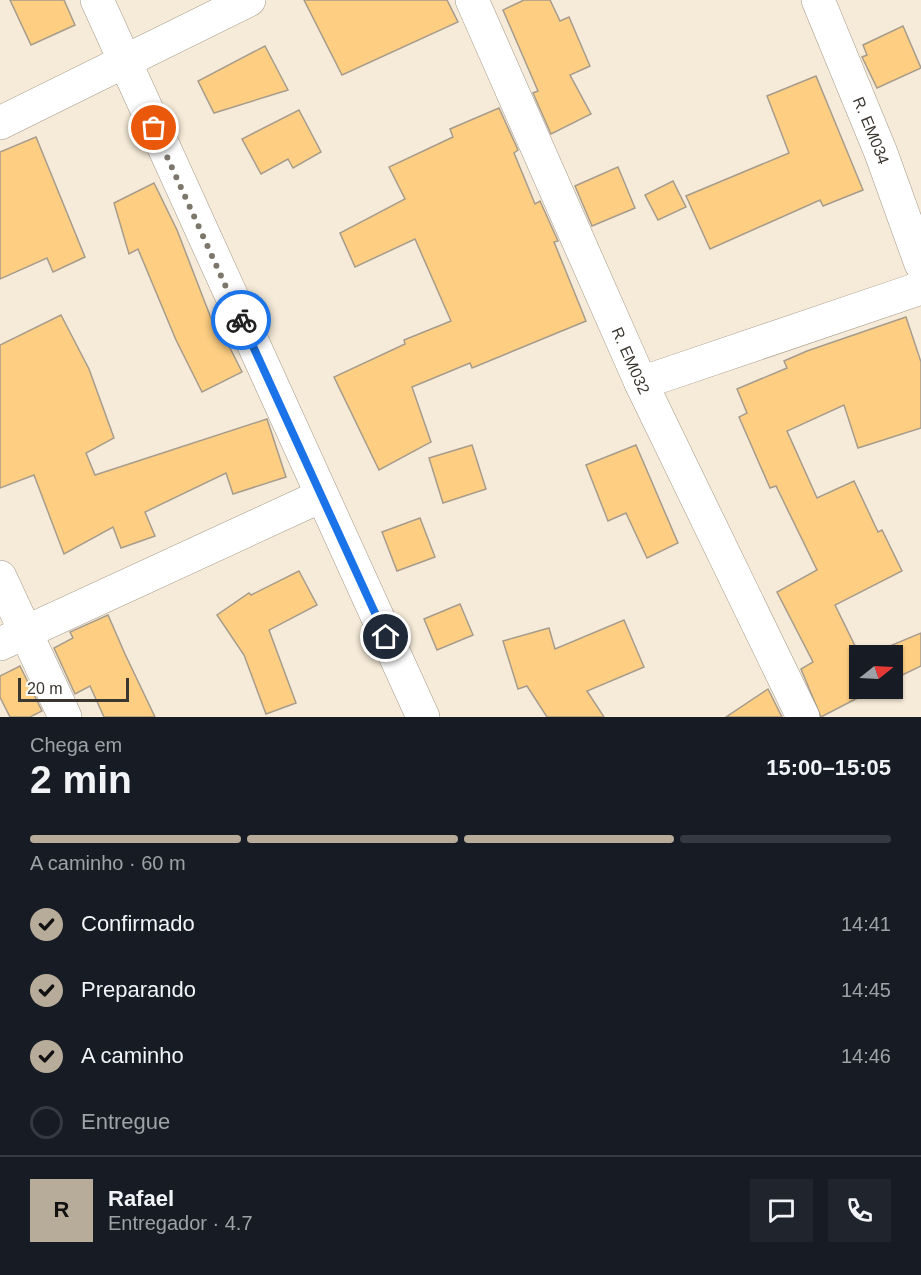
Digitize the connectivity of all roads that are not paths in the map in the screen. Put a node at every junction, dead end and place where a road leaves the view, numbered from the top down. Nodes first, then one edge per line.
1 (97, 0) edge
2 (249, 0) edge
3 (472, 0) edge
4 (818, 0) edge
5 (125, 63) junction
6 (0, 123) edge
7 (921, 264) edge
8 (921, 288) edge
9 (641, 383) junction
10 (321, 496) junction
11 (0, 577) edge
12 (13, 639) edge
13 (65, 717) edge
14 (423, 717) edge
15 (802, 717) edge

1 - 5 street
2 - 5 street
3 - 9 street, R. EM032
4 - 7 street, R. EM034
5 - 6 street
5 - 10 street
8 - 9 street
9 - 15 street, R. EM032
10 - 12 street
10 - 14 street
11 - 12 street
12 - 13 street

